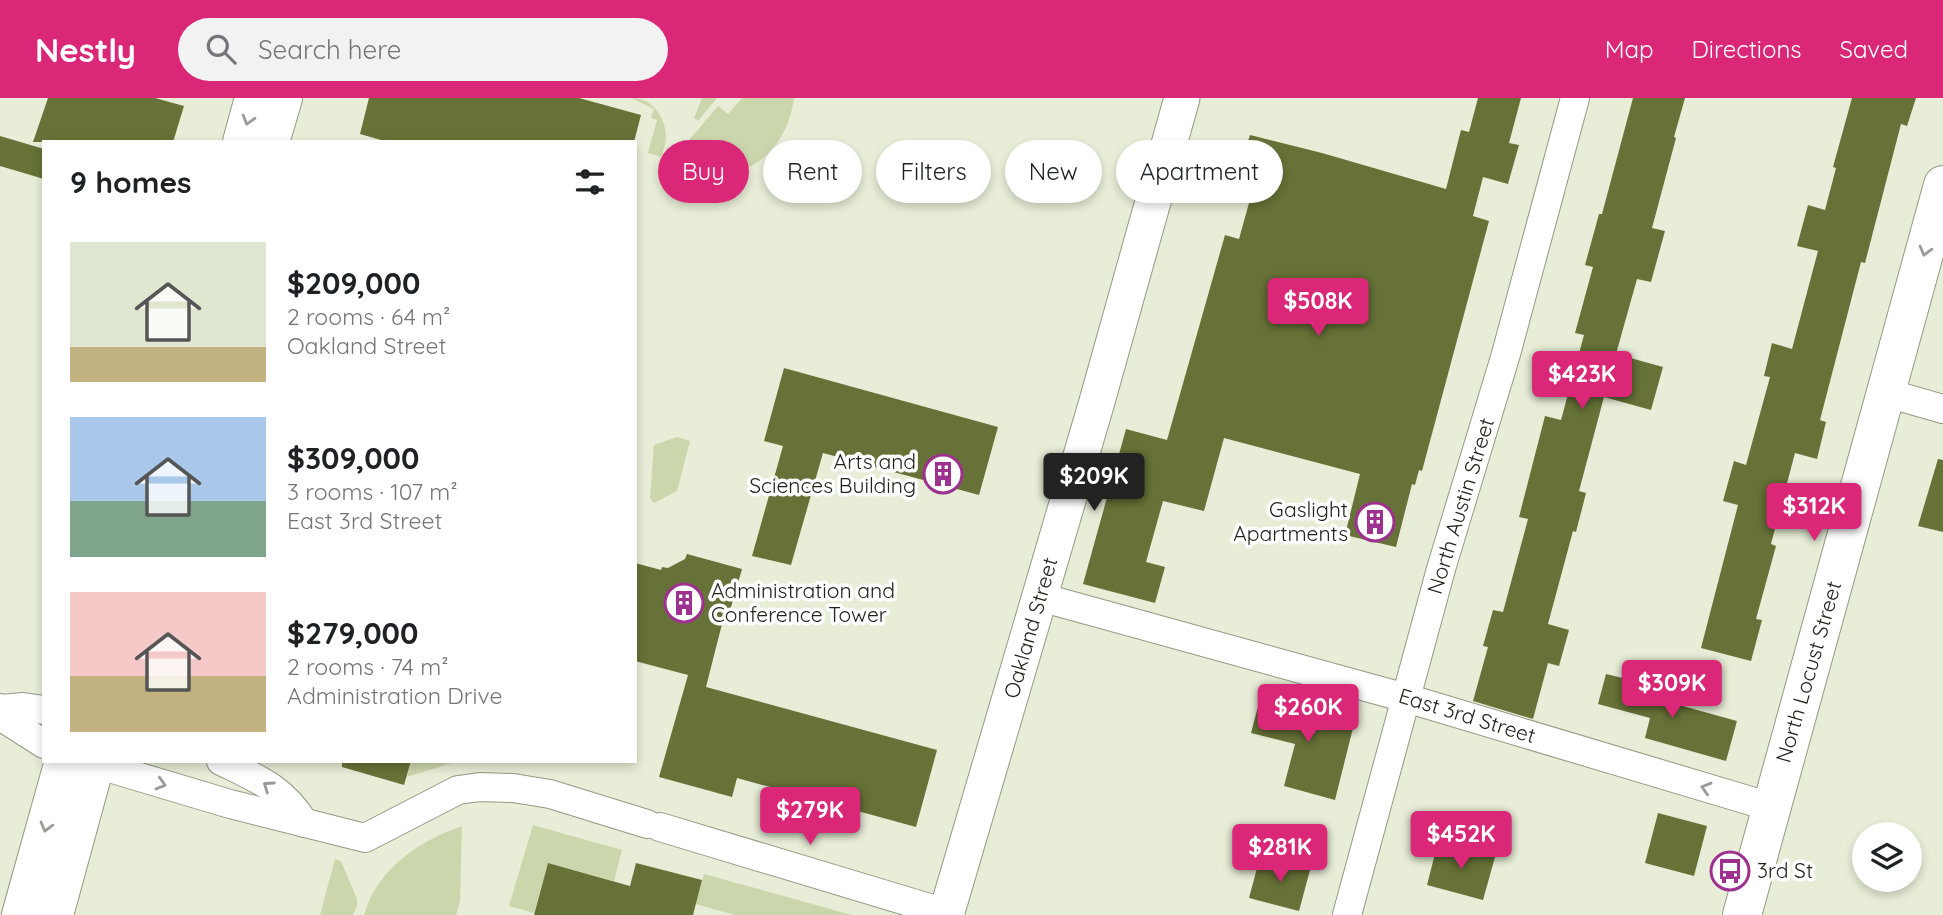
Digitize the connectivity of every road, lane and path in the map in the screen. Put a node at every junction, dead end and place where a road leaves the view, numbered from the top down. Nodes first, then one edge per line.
1 (254, 98) edge
2 (283, 98) edge
3 (1182, 98) edge
4 (1575, 98) edge
5 (243, 140) edge
6 (271, 140) edge
7 (1943, 186) edge
8 (1887, 393) junction
9 (1943, 409) edge
10 (1040, 597) junction
11 (1406, 698) junction
12 (1, 708) edge
13 (42, 710) edge
14 (42, 743) edge
15 (85, 763) edge
16 (85, 763) edge
17 (88, 763) edge
18 (225, 763) edge
19 (1771, 807) junction
20 (304, 823) junction
21 (946, 914) edge
22 (21, 915) edge
23 (54, 915) edge
24 (1347, 915) edge
25 (1742, 915) edge

1 -> 5 main road
2 - 6 main road
3 - 10 street, Oakland Street
4 - 11 street, North Austin Street
7 -> 8 main road, North Locust Street
8 - 9 street
8 - 19 main road, North Locust Street
10 - 11 street, East 3rd Street
10 - 21 street, Oakland Street
19 -> 11 street, East 3rd Street
11 - 24 street, North Austin Street
12 - 13 street
12 - 14 street
15 -> 22 main road
16 - 23 main road
17 -> 20 street
20 -> 18 street
19 - 25 main road, North Locust Street
20 - 21 street

